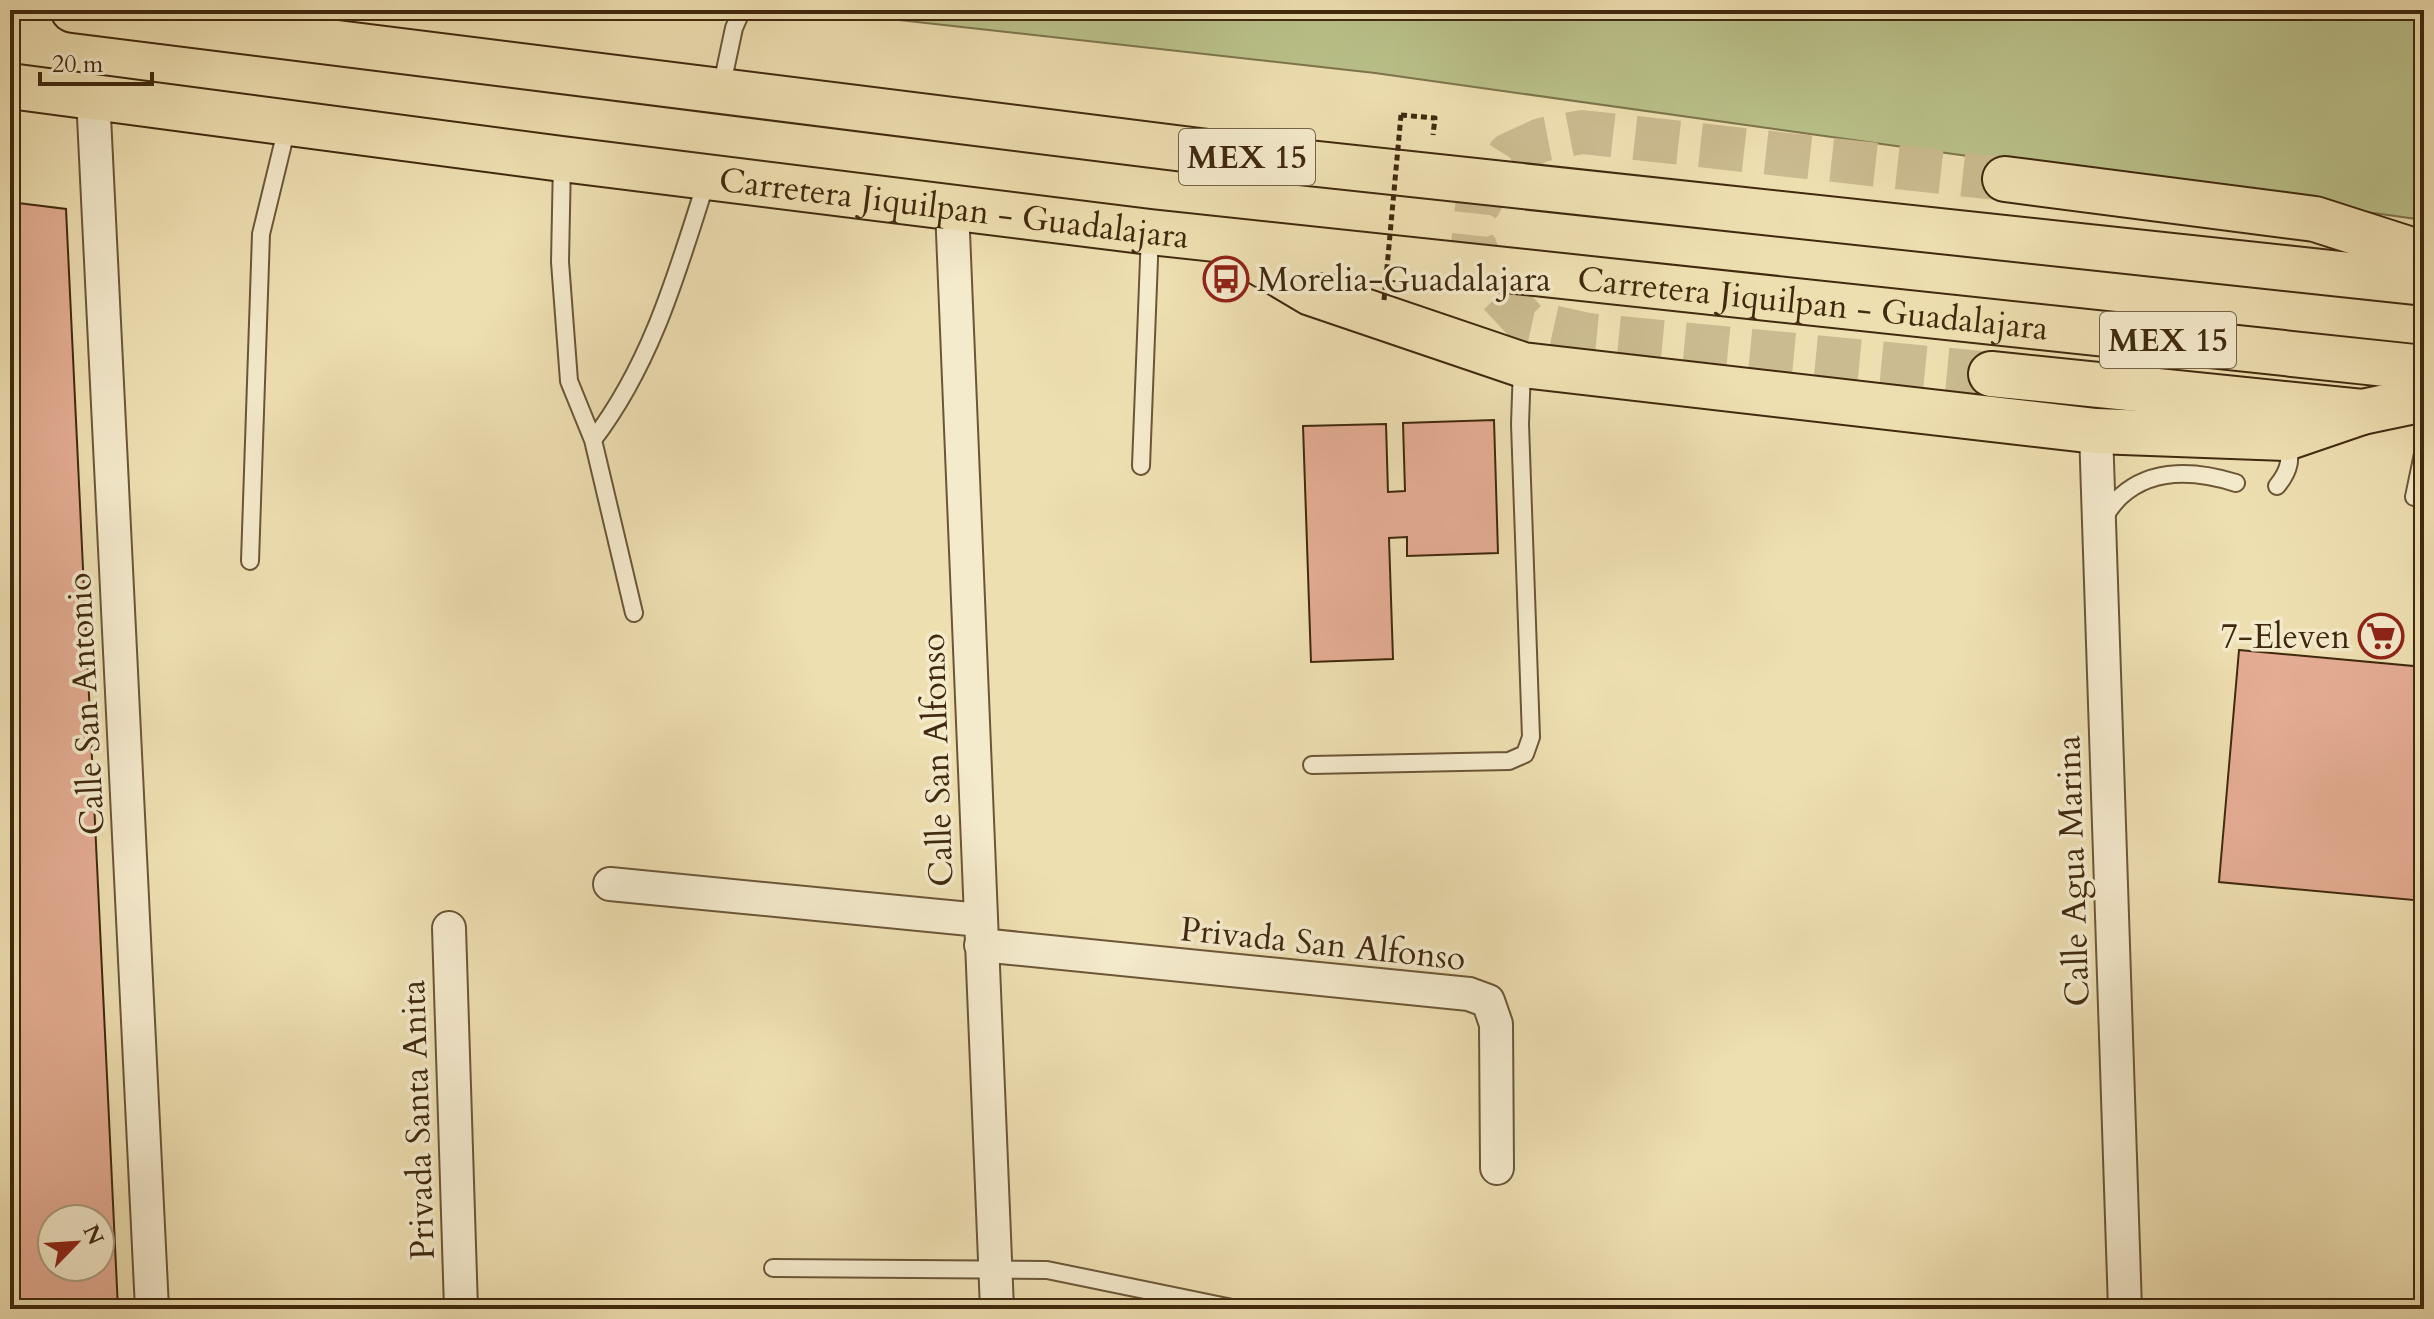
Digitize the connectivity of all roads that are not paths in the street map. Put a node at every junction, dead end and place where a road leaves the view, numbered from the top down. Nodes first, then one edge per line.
1 (73, 10) edge
2 (742, 10) edge
3 (10, 86) edge
4 (721, 91) junction
5 (93, 96) junction
6 (288, 122) junction
7 (562, 159) junction
8 (707, 177) junction
9 (2005, 179) tunnel mouth
10 (952, 208) junction
11 (1150, 232) junction
12 (1220, 240) junction
13 (2424, 254) edge
14 (2424, 283) edge
15 (1523, 365) junction
16 (2424, 368) edge
17 (1991, 374) tunnel mouth
18 (2424, 399) edge
19 (2362, 412) junction
20 (2096, 431) junction
21 (2286, 438) junction
22 (593, 440) junction
23 (2424, 449) edge
24 (1141, 466) dead end
25 (2236, 483) dead end
26 (2277, 486) dead end
27 (2414, 497) dead end
28 (2098, 525) junction
29 (250, 561) dead end
30 (634, 613) dead end
31 (1312, 765) dead end
32 (610, 884) dead end
33 (449, 928) dead end
34 (981, 932) junction
35 (1497, 1168) dead end
36 (773, 1268) dead end
37 (994, 1268) junction
38 (152, 1309) edge
39 (461, 1309) edge
40 (997, 1309) edge
41 (1237, 1309) edge
42 (2125, 1309) edge

1 - 4 highway, MEX 15
2 - 4 lane
3 - 5 highway, Carretera Jiquilpan - Guadalajara / MEX 15
4 - 14 highway, MEX 15
5 - 6 highway, Carretera Jiquilpan - Guadalajara / MEX 15
5 - 38 street, Calle San Antonio
6 - 7 highway, Carretera Jiquilpan - Guadalajara / MEX 15
6 - 29 lane
7 - 8 highway, Carretera Jiquilpan - Guadalajara / MEX 15
7 - 22 lane
8 - 10 highway, Carretera Jiquilpan - Guadalajara / MEX 15
8 - 22 lane
9 - 13 highway
10 - 11 highway, Carretera Jiquilpan - Guadalajara / MEX 15
10 - 34 street, Calle San Alfonso
11 - 12 highway, Carretera Jiquilpan - Guadalajara / MEX 15
11 - 24 lane
12 - 15 highway
12 - 16 highway, Carretera Jiquilpan - Guadalajara / MEX 15
15 - 20 highway
15 - 31 lane
17 - 19 highway
18 - 19 highway
19 - 21 highway
20 - 21 highway
20 - 28 street, Calle Agua Marina
21 - 26 lane
22 - 30 lane
23 - 27 lane
25 - 28 lane
28 - 42 street, Calle Agua Marina
32 - 34 street
33 - 39 street, Privada Santa Anita
34 - 35 street, Privada San Alfonso
34 - 37 street, Calle San Alfonso
36 - 37 lane
37 - 40 street, Calle San Alfonso
37 - 41 lane

